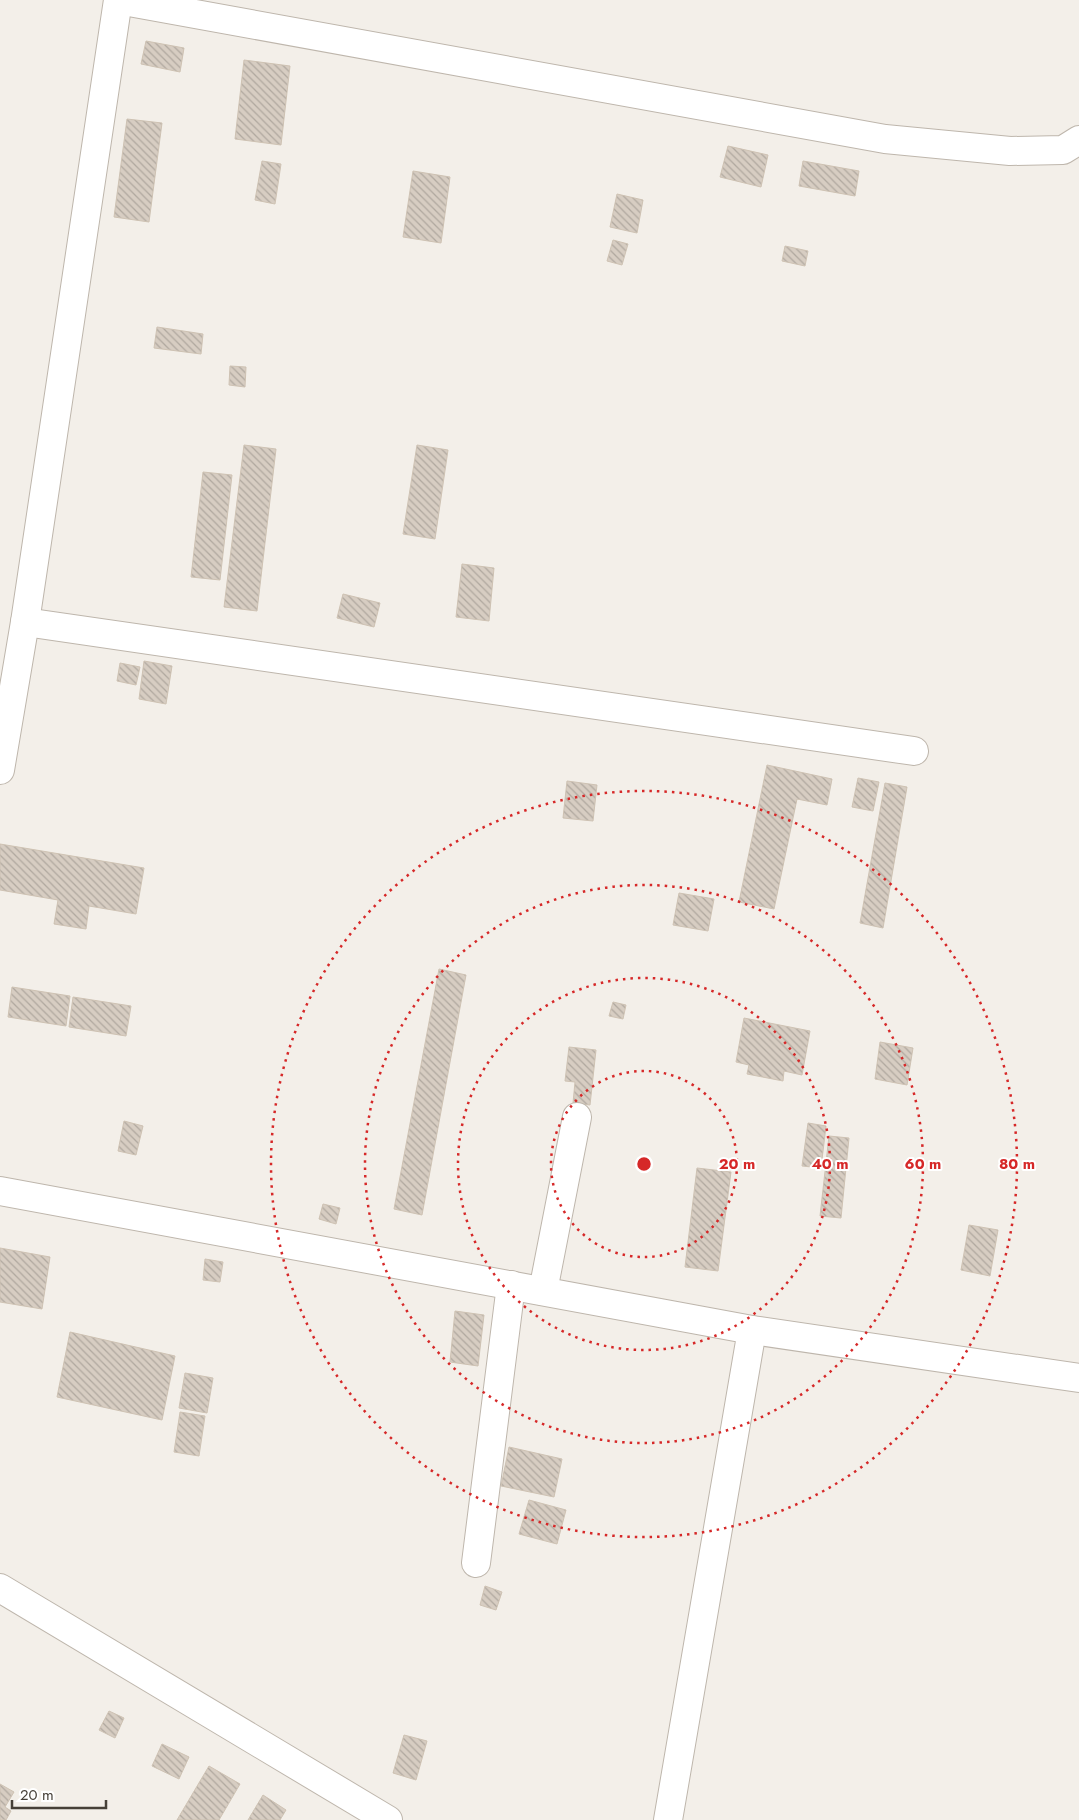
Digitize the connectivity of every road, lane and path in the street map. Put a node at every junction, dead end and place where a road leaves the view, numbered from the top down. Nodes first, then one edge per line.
1 (118, 0) edge
2 (1079, 140) edge
3 (26, 622) junction
4 (914, 751) dead end
5 (0, 770) edge
6 (577, 1117) dead end
7 (0, 1191) edge
8 (511, 1285) junction
9 (543, 1291) junction
10 (752, 1330) junction
11 (1079, 1378) edge
12 (476, 1563) dead end
13 (0, 1588) edge
14 (388, 1820) edge
15 (668, 1820) edge

1 - 2 street
1 - 3 street
3 - 4 street
3 - 5 street
6 - 9 street
7 - 8 street
8 - 9 street
8 - 12 street
9 - 10 street
10 - 11 street
10 - 15 street
13 - 14 street

